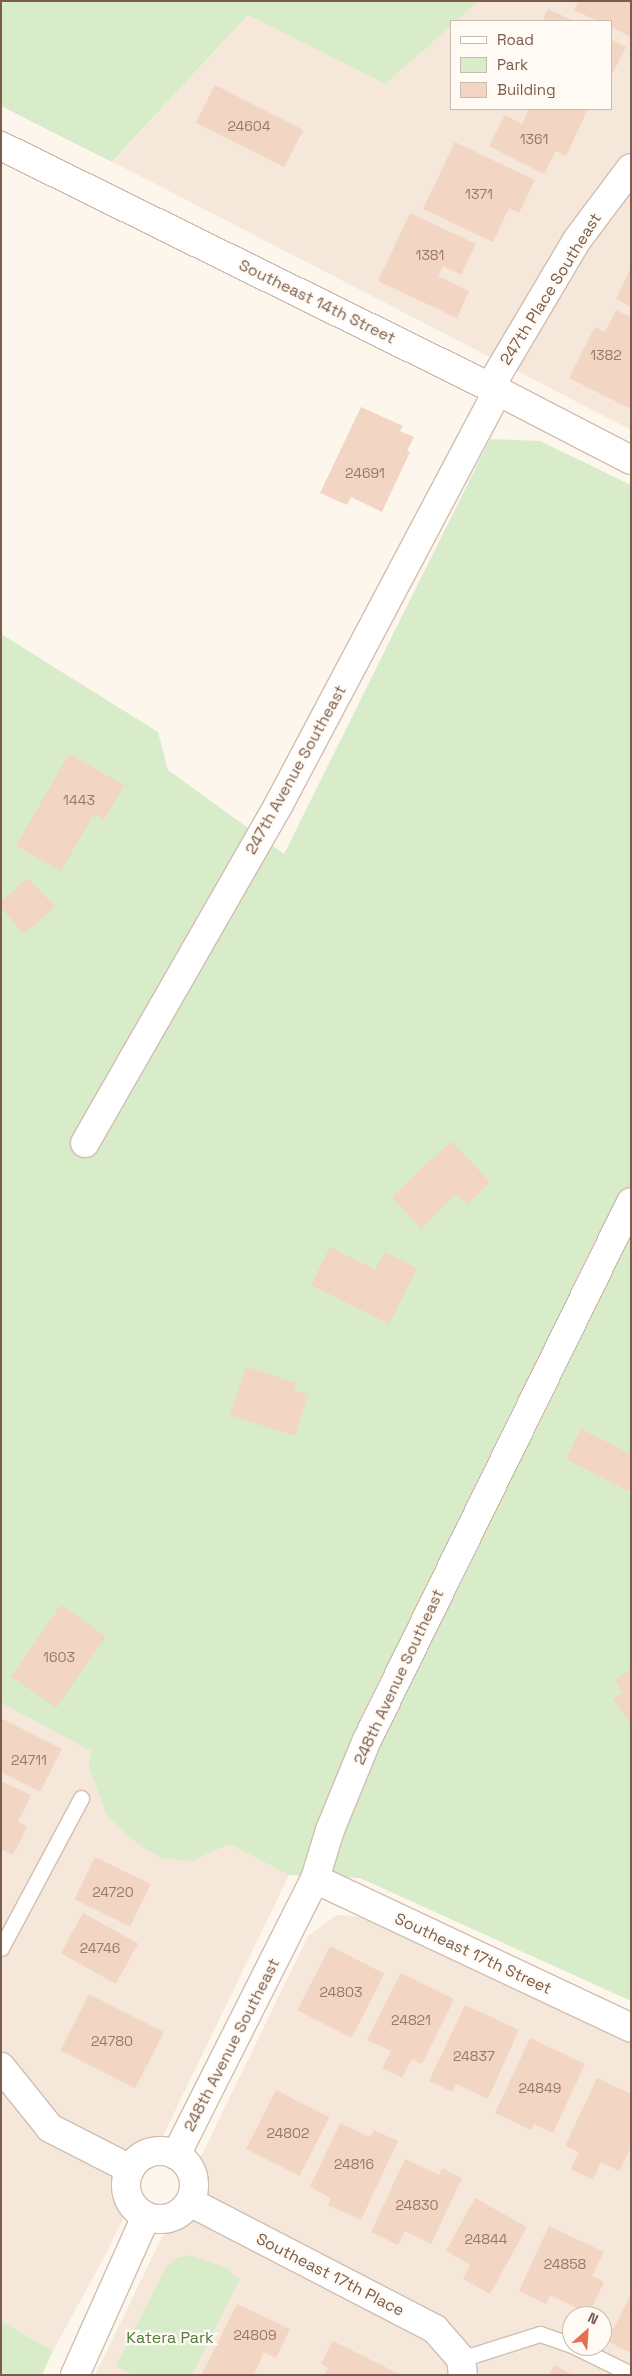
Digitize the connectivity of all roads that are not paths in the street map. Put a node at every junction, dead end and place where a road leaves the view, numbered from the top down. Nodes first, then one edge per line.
1 (1, 146) edge
2 (631, 168) edge
3 (494, 389) junction
4 (631, 460) edge
5 (85, 1143) dead end
6 (631, 1202) edge
7 (81, 1798) dead end
8 (315, 1879) junction
9 (1, 1948) edge
10 (631, 2028) edge
11 (1, 2067) edge
12 (176, 2155) junction
13 (130, 2168) junction
14 (190, 2202) junction
15 (146, 2216) junction
16 (562, 2341) edge
17 (595, 2356) edge
18 (462, 2367) edge
19 (631, 2374) edge
20 (75, 2375) edge

1 - 3 street, Southeast 14th Street
2 - 3 street, 247th Place Southeast
3 - 4 street, Southeast 14th Street
3 - 5 street, 247th Avenue Southeast
6 - 8 street, 248th Avenue Southeast
7 - 9 lane
8 - 10 street, Southeast 17th Street
8 - 12 street, 248th Avenue Southeast
11 - 13 street
12 - 13 street
12 - 14 street
13 - 15 street
14 - 15 street
14 - 18 street, Southeast 17th Place
15 - 20 street
16 - 18 lane
17 - 19 lane

